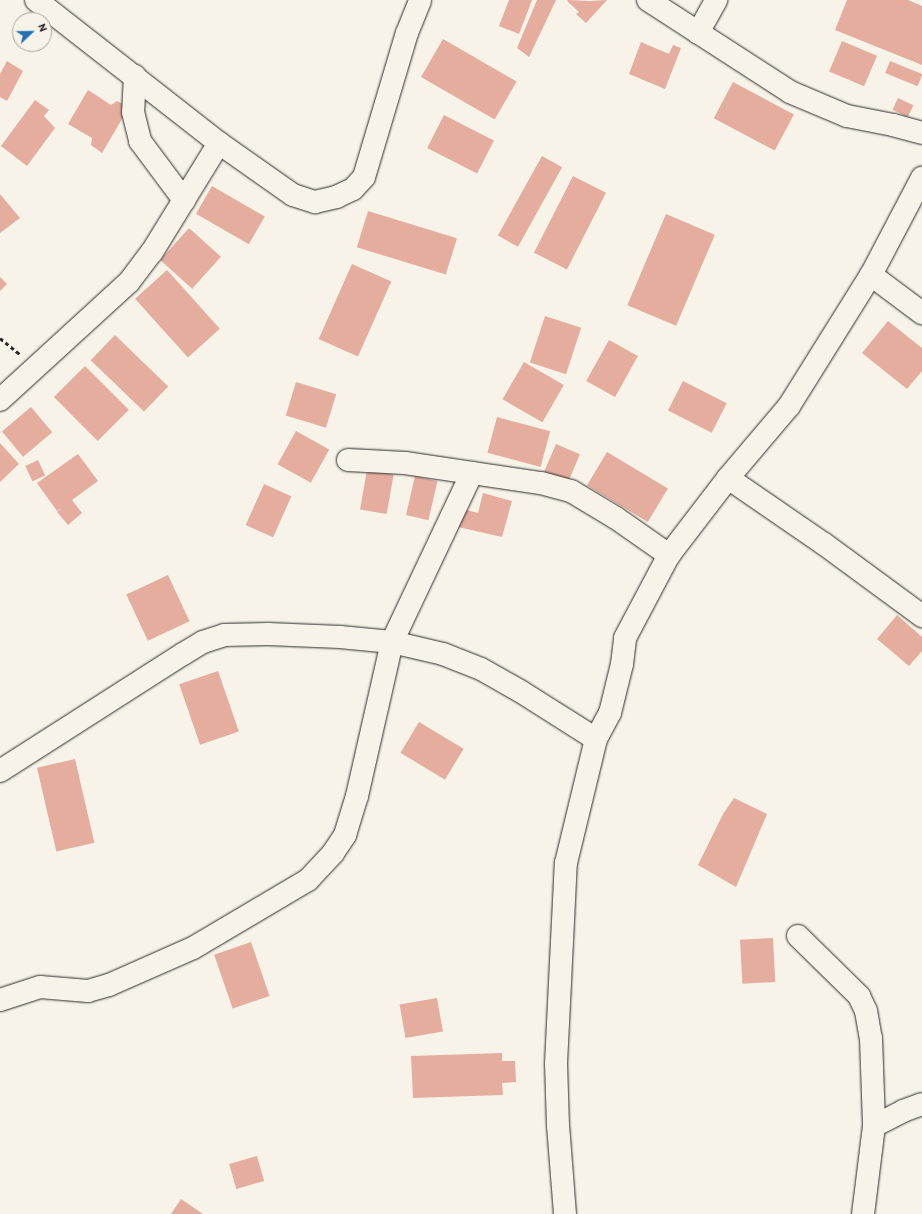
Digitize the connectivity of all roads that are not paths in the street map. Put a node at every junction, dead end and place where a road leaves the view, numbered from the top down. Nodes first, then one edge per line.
1 (36, 0) edge
2 (420, 0) edge
3 (648, 0) edge
4 (716, 0) edge
5 (698, 33) junction
6 (135, 76) junction
7 (922, 133) edge
8 (219, 143) junction
9 (922, 178) edge
10 (184, 200) junction
11 (871, 275) junction
12 (922, 313) edge
13 (0, 400) edge
14 (348, 460) dead end
15 (472, 473) junction
16 (728, 478) junction
17 (669, 555) junction
18 (922, 616) edge
19 (392, 642) junction
20 (596, 739) junction
21 (0, 771) edge
22 (798, 936) dead end
23 (0, 1000) edge
24 (922, 1104) edge
25 (874, 1126) junction
26 (565, 1214) edge
27 (864, 1214) edge

1 - 6 street
2 - 8 street
3 - 5 street
4 - 5 street
5 - 7 street
6 - 8 street
6 - 10 street
8 - 10 street
9 - 11 street
10 - 13 street
11 - 12 street
11 - 16 street
14 - 15 street
15 - 17 street
15 - 19 street
16 - 17 street
16 - 18 street
17 - 20 street
19 - 20 street
19 - 21 street
19 - 23 street
20 - 26 street
22 - 25 street
24 - 25 street
25 - 27 street

